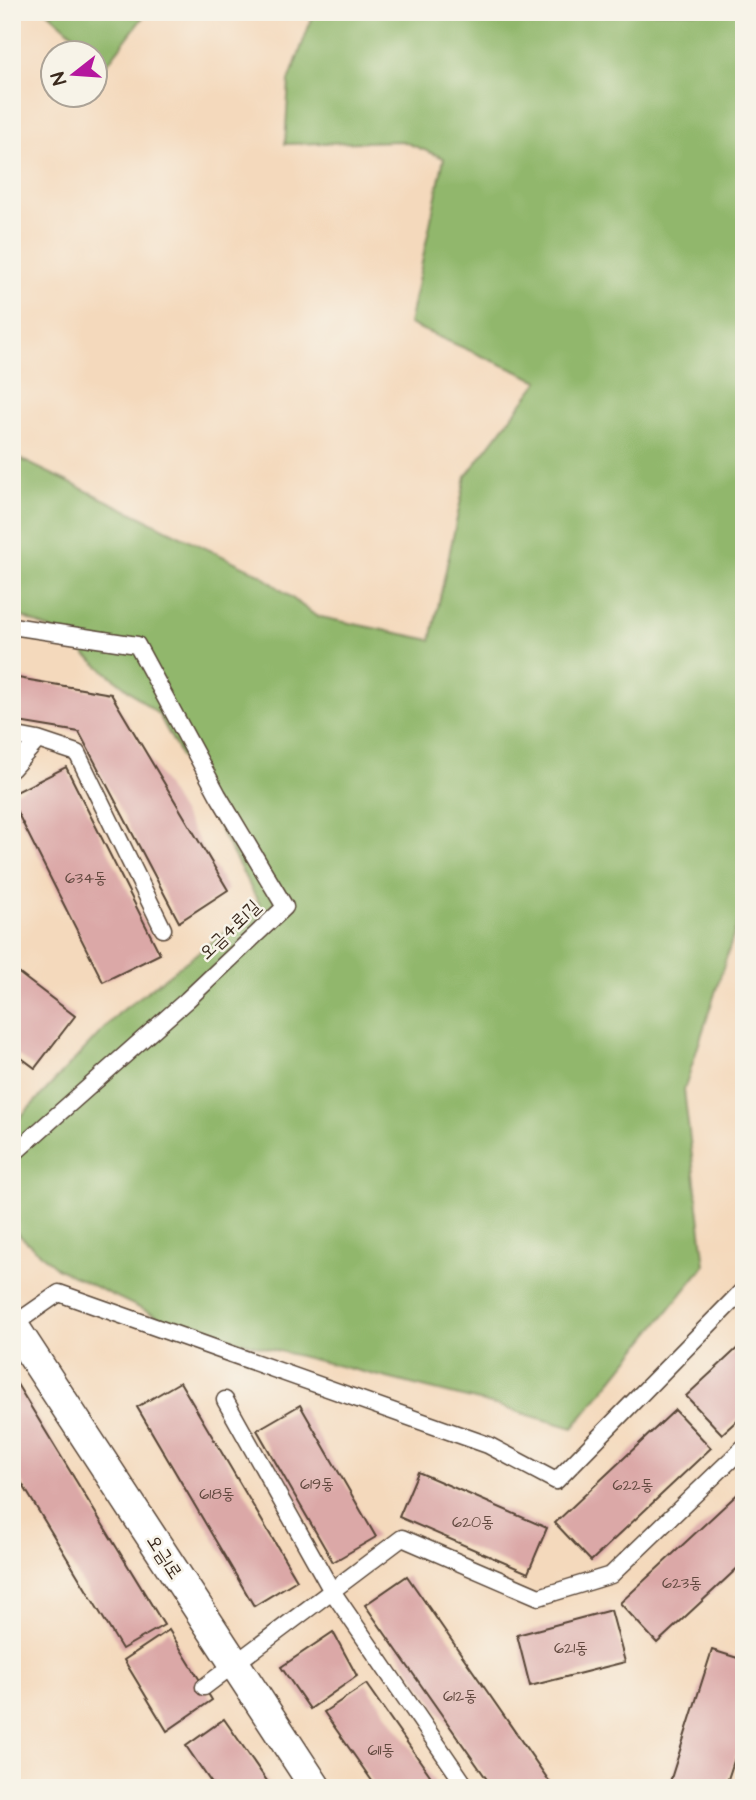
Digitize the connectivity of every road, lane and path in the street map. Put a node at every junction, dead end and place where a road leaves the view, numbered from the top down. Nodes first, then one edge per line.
1 (12, 626) edge
2 (12, 735) edge
3 (38, 740) junction
4 (12, 769) edge
5 (163, 929) dead end
6 (12, 1155) edge
7 (744, 1289) edge
8 (13, 1325) edge
9 (225, 1400) dead end
10 (744, 1447) edge
11 (332, 1591) junction
12 (235, 1665) junction
13 (204, 1686) dead end
14 (316, 1788) edge
15 (467, 1788) edge

1 - 6 lane, 오금4로1길
2 - 3 lane
3 - 4 lane
3 - 5 lane
7 - 8 lane
8 - 12 street, 오금1로
9 - 11 lane
10 - 11 lane
11 - 12 lane
11 - 15 lane
12 - 13 lane
12 - 14 street, 오금1로

